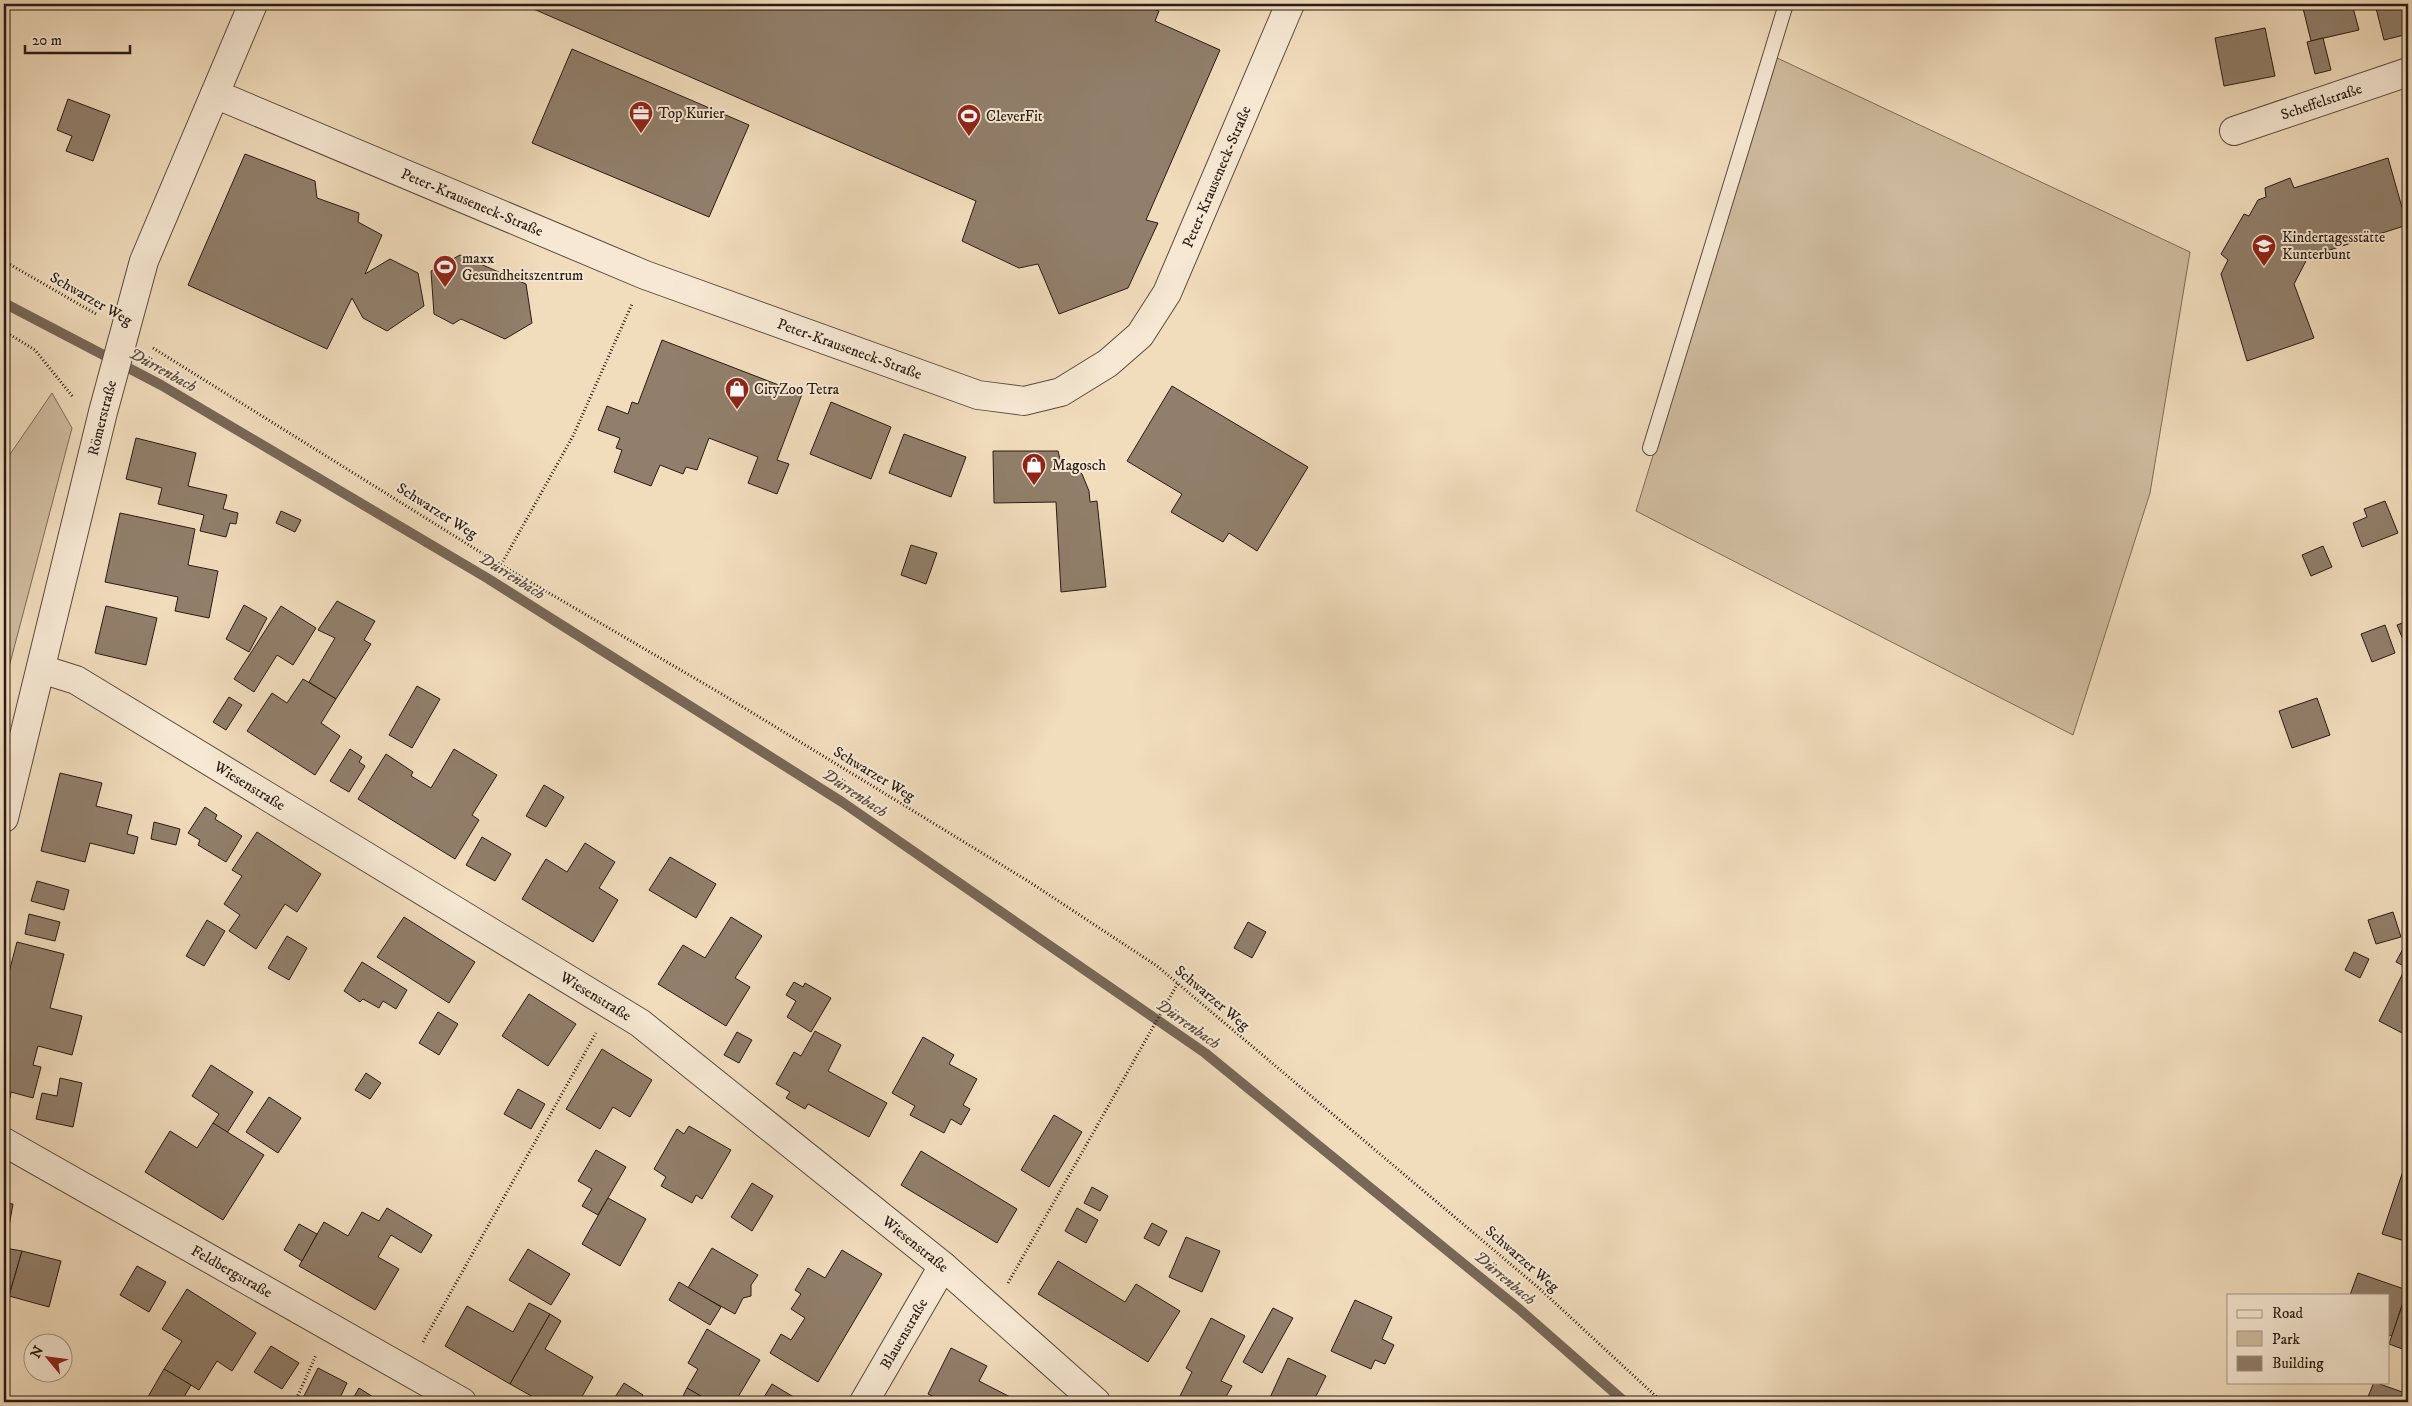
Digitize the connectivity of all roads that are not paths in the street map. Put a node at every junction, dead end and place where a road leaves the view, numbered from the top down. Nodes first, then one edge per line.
1 (253, 4) edge
2 (1290, 4) edge
3 (1786, 4) edge
4 (2408, 72) edge
5 (215, 94) junction
6 (2234, 131) dead end
7 (1650, 448) dead end
8 (41, 669) junction
9 (4, 818) edge
10 (4, 1142) edge
11 (942, 1266) junction
12 (462, 1402) edge
13 (864, 1402) edge
14 (1096, 1402) edge

1 - 5 street, Römerstraße
2 - 5 street, Peter-Krauseneck-Straße
3 - 7 lane
4 - 6 street, Scheffelstraße
5 - 8 street, Römerstraße
8 - 9 street, Römerstraße
8 - 11 street, Wiesenstraße
10 - 12 street, Feldbergstraße
11 - 13 street, Blauenstraße
11 - 14 street, Wiesenstraße

